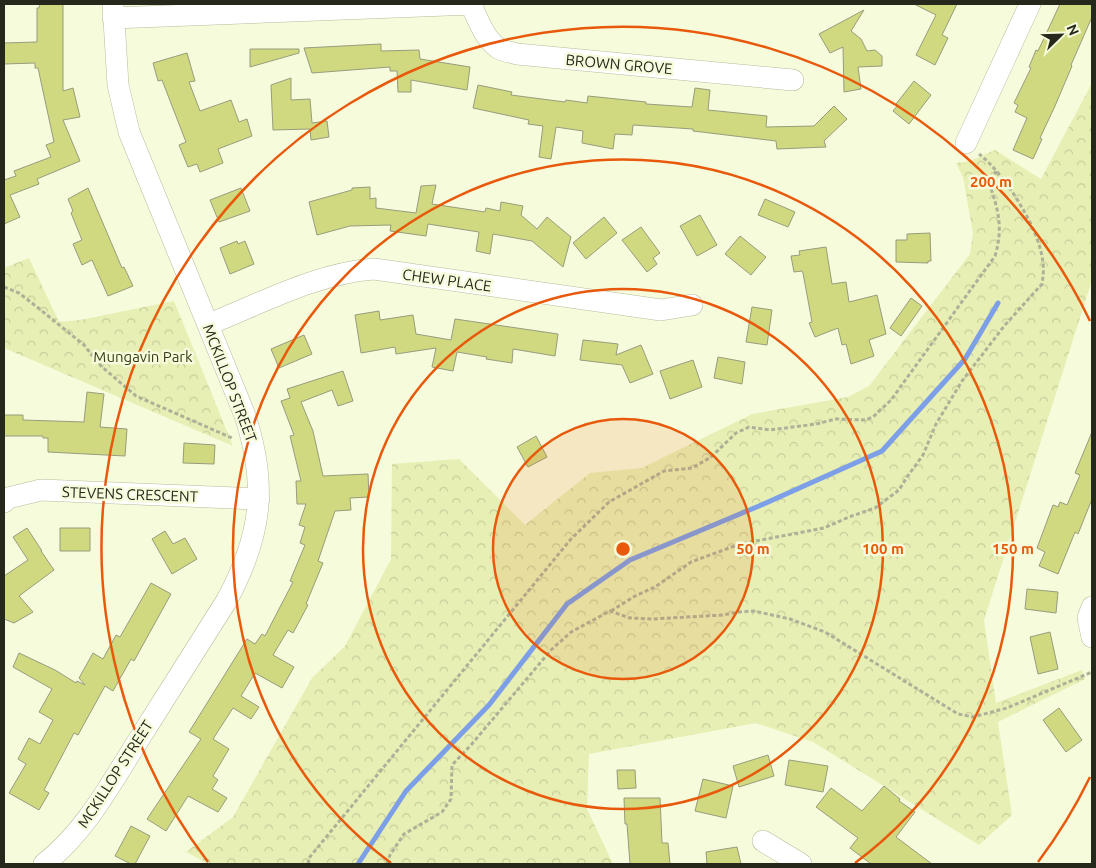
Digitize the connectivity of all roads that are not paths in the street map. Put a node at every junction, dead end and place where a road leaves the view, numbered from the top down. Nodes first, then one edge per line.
1 (472, 4) edge
2 (1030, 4) edge
3 (113, 11) edge
4 (793, 80) dead end
5 (966, 143) road end
6 (692, 305) dead end
7 (209, 324) junction
8 (259, 499) junction
9 (4, 502) edge
10 (1092, 607) edge
11 (1092, 637) edge
12 (763, 841) dead end
13 (44, 864) edge
14 (801, 864) edge

1 - 3 street
1 - 4 street, BROWN GROVE
2 - 5 street
3 - 7 street, MCKILLOP STREET
6 - 7 street, CHEW PLACE
7 - 8 street, MCKILLOP STREET
8 - 9 street, STEVENS CRESCENT
8 - 13 street, MCKILLOP STREET
10 - 11 street
12 - 14 street

